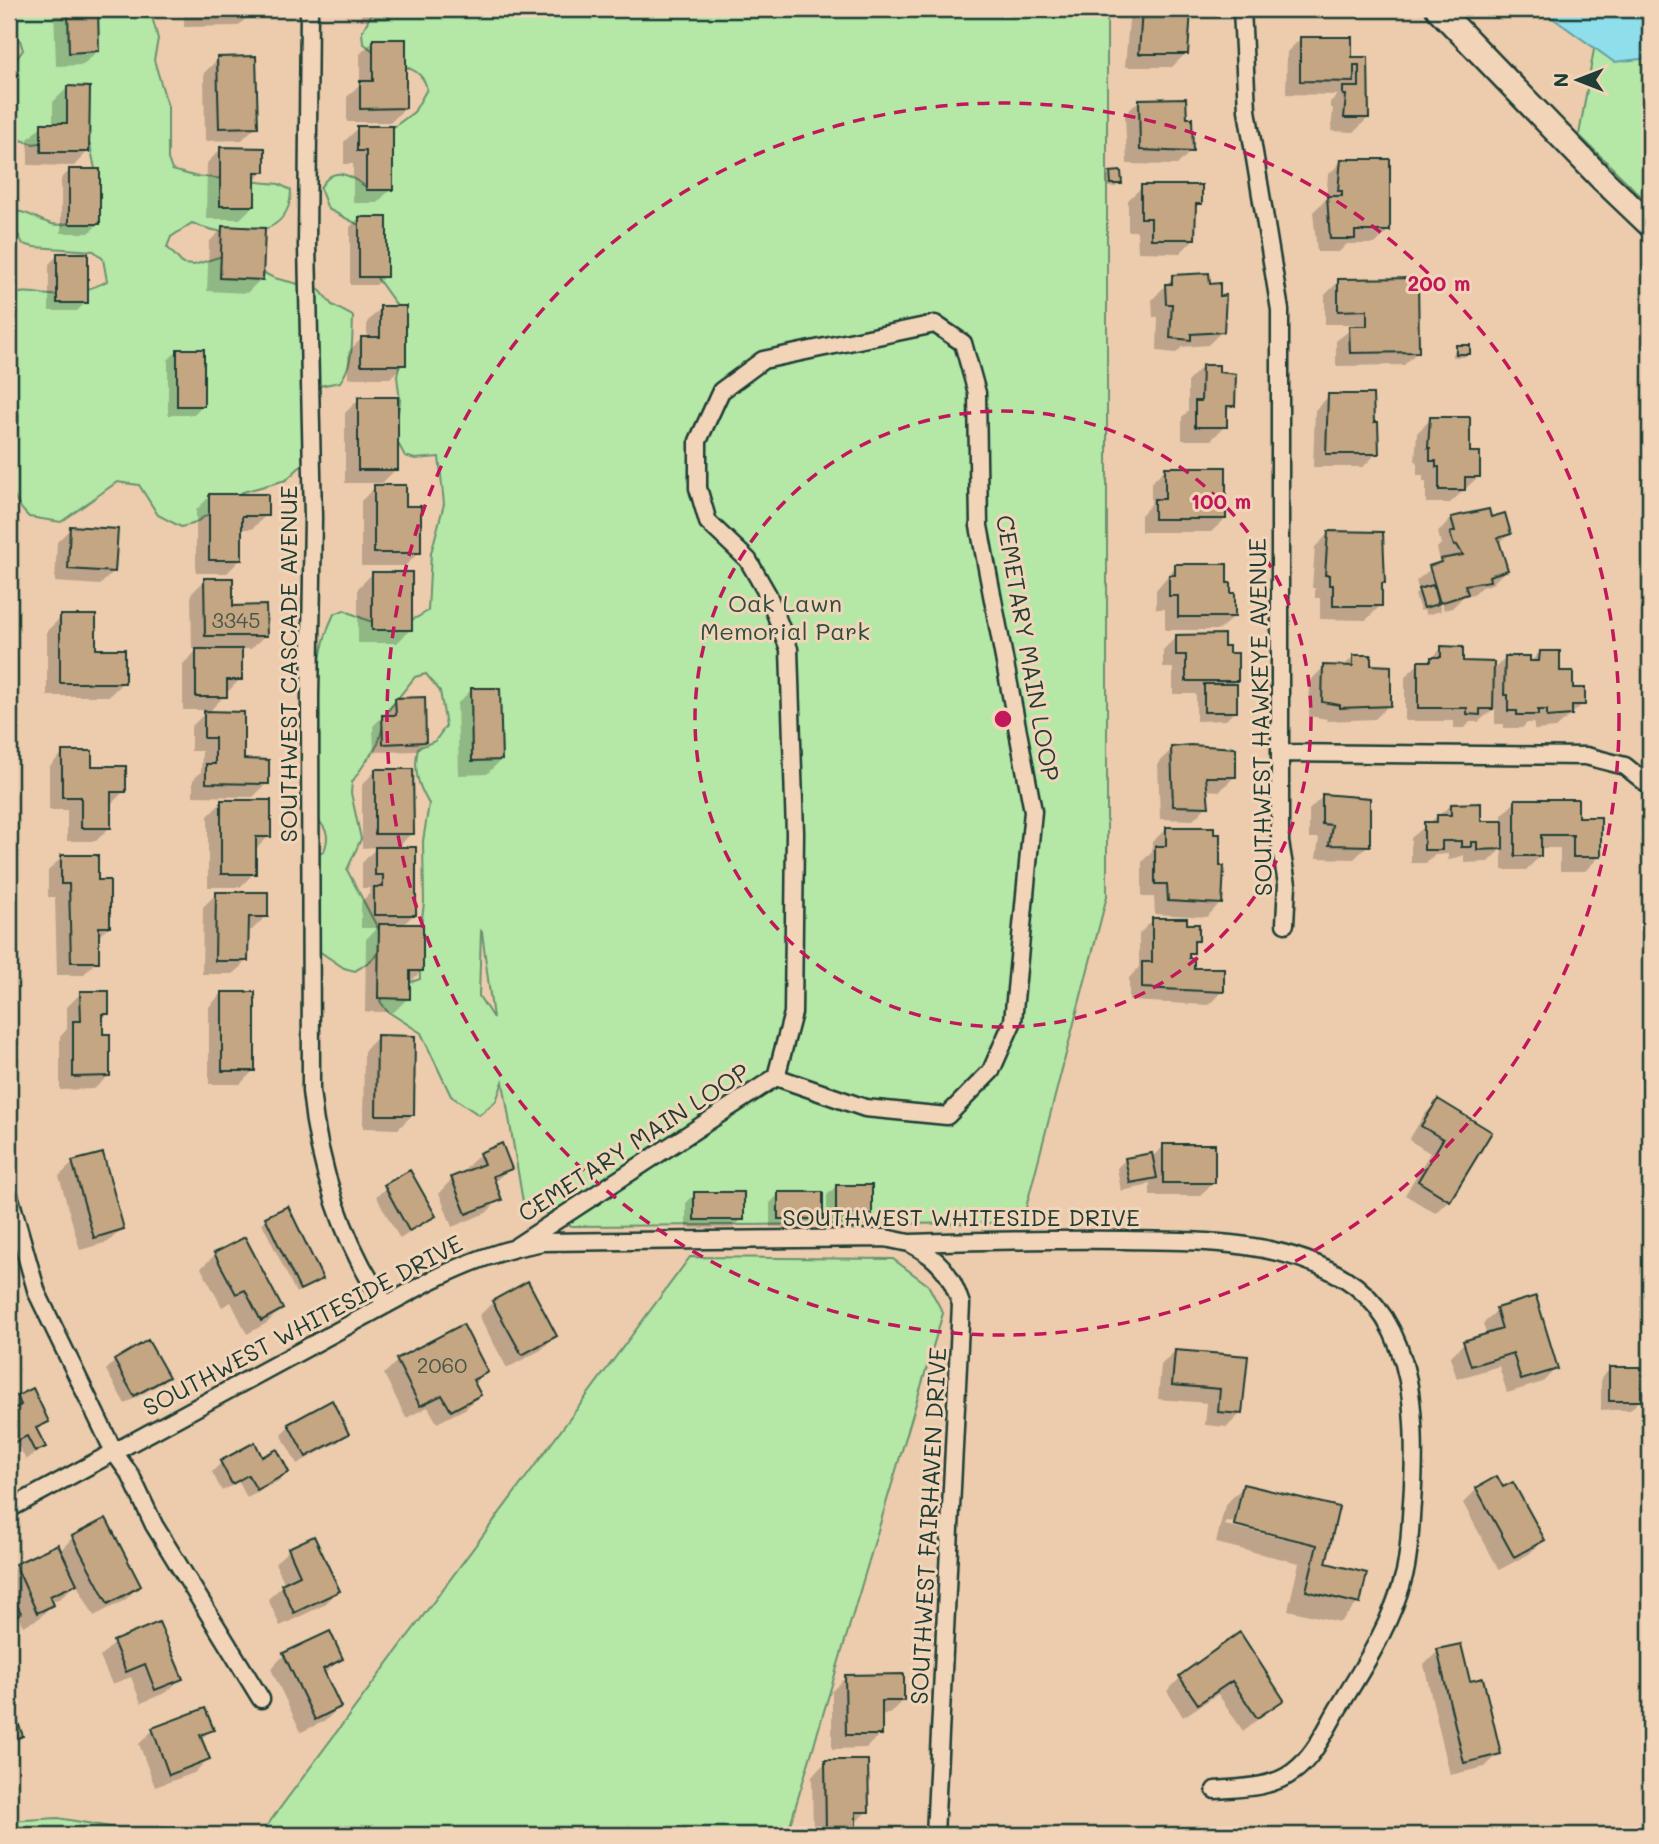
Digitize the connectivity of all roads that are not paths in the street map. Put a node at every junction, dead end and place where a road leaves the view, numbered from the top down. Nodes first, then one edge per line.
1 (309, 9) edge
2 (1242, 9) edge
3 (1438, 9) edge
4 (1650, 225) edge
5 (1280, 753) junction
6 (1650, 786) edge
7 (1285, 924) dead end
8 (776, 1077) junction
9 (9, 1195) edge
10 (909, 1243) junction
11 (517, 1246) junction
12 (386, 1306) junction
13 (114, 1452) junction
14 (9, 1508) edge
15 (261, 1699) dead end
16 (1215, 1790) dead end
17 (935, 1835) edge

1 - 12 street, SOUTHWEST CASCADE AVENUE
2 - 5 street, SOUTHWEST HAWKEYE AVENUE
3 - 4 street
5 - 6 street
5 - 7 street, SOUTHWEST HAWKEYE AVENUE
8 - 8 street, CEMETARY MAIN LOOP
8 - 11 street, CEMETARY MAIN LOOP
9 - 13 street
10 - 11 street, SOUTHWEST WHITESIDE DRIVE
10 - 16 street, SOUTHWEST WHITESIDE DRIVE
10 - 17 street, SOUTHWEST FAIRHAVEN DRIVE
11 - 12 street, SOUTHWEST WHITESIDE DRIVE
12 - 13 street, SOUTHWEST WHITESIDE DRIVE
13 - 14 street, SOUTHWEST WHITESIDE DRIVE
13 - 15 street

